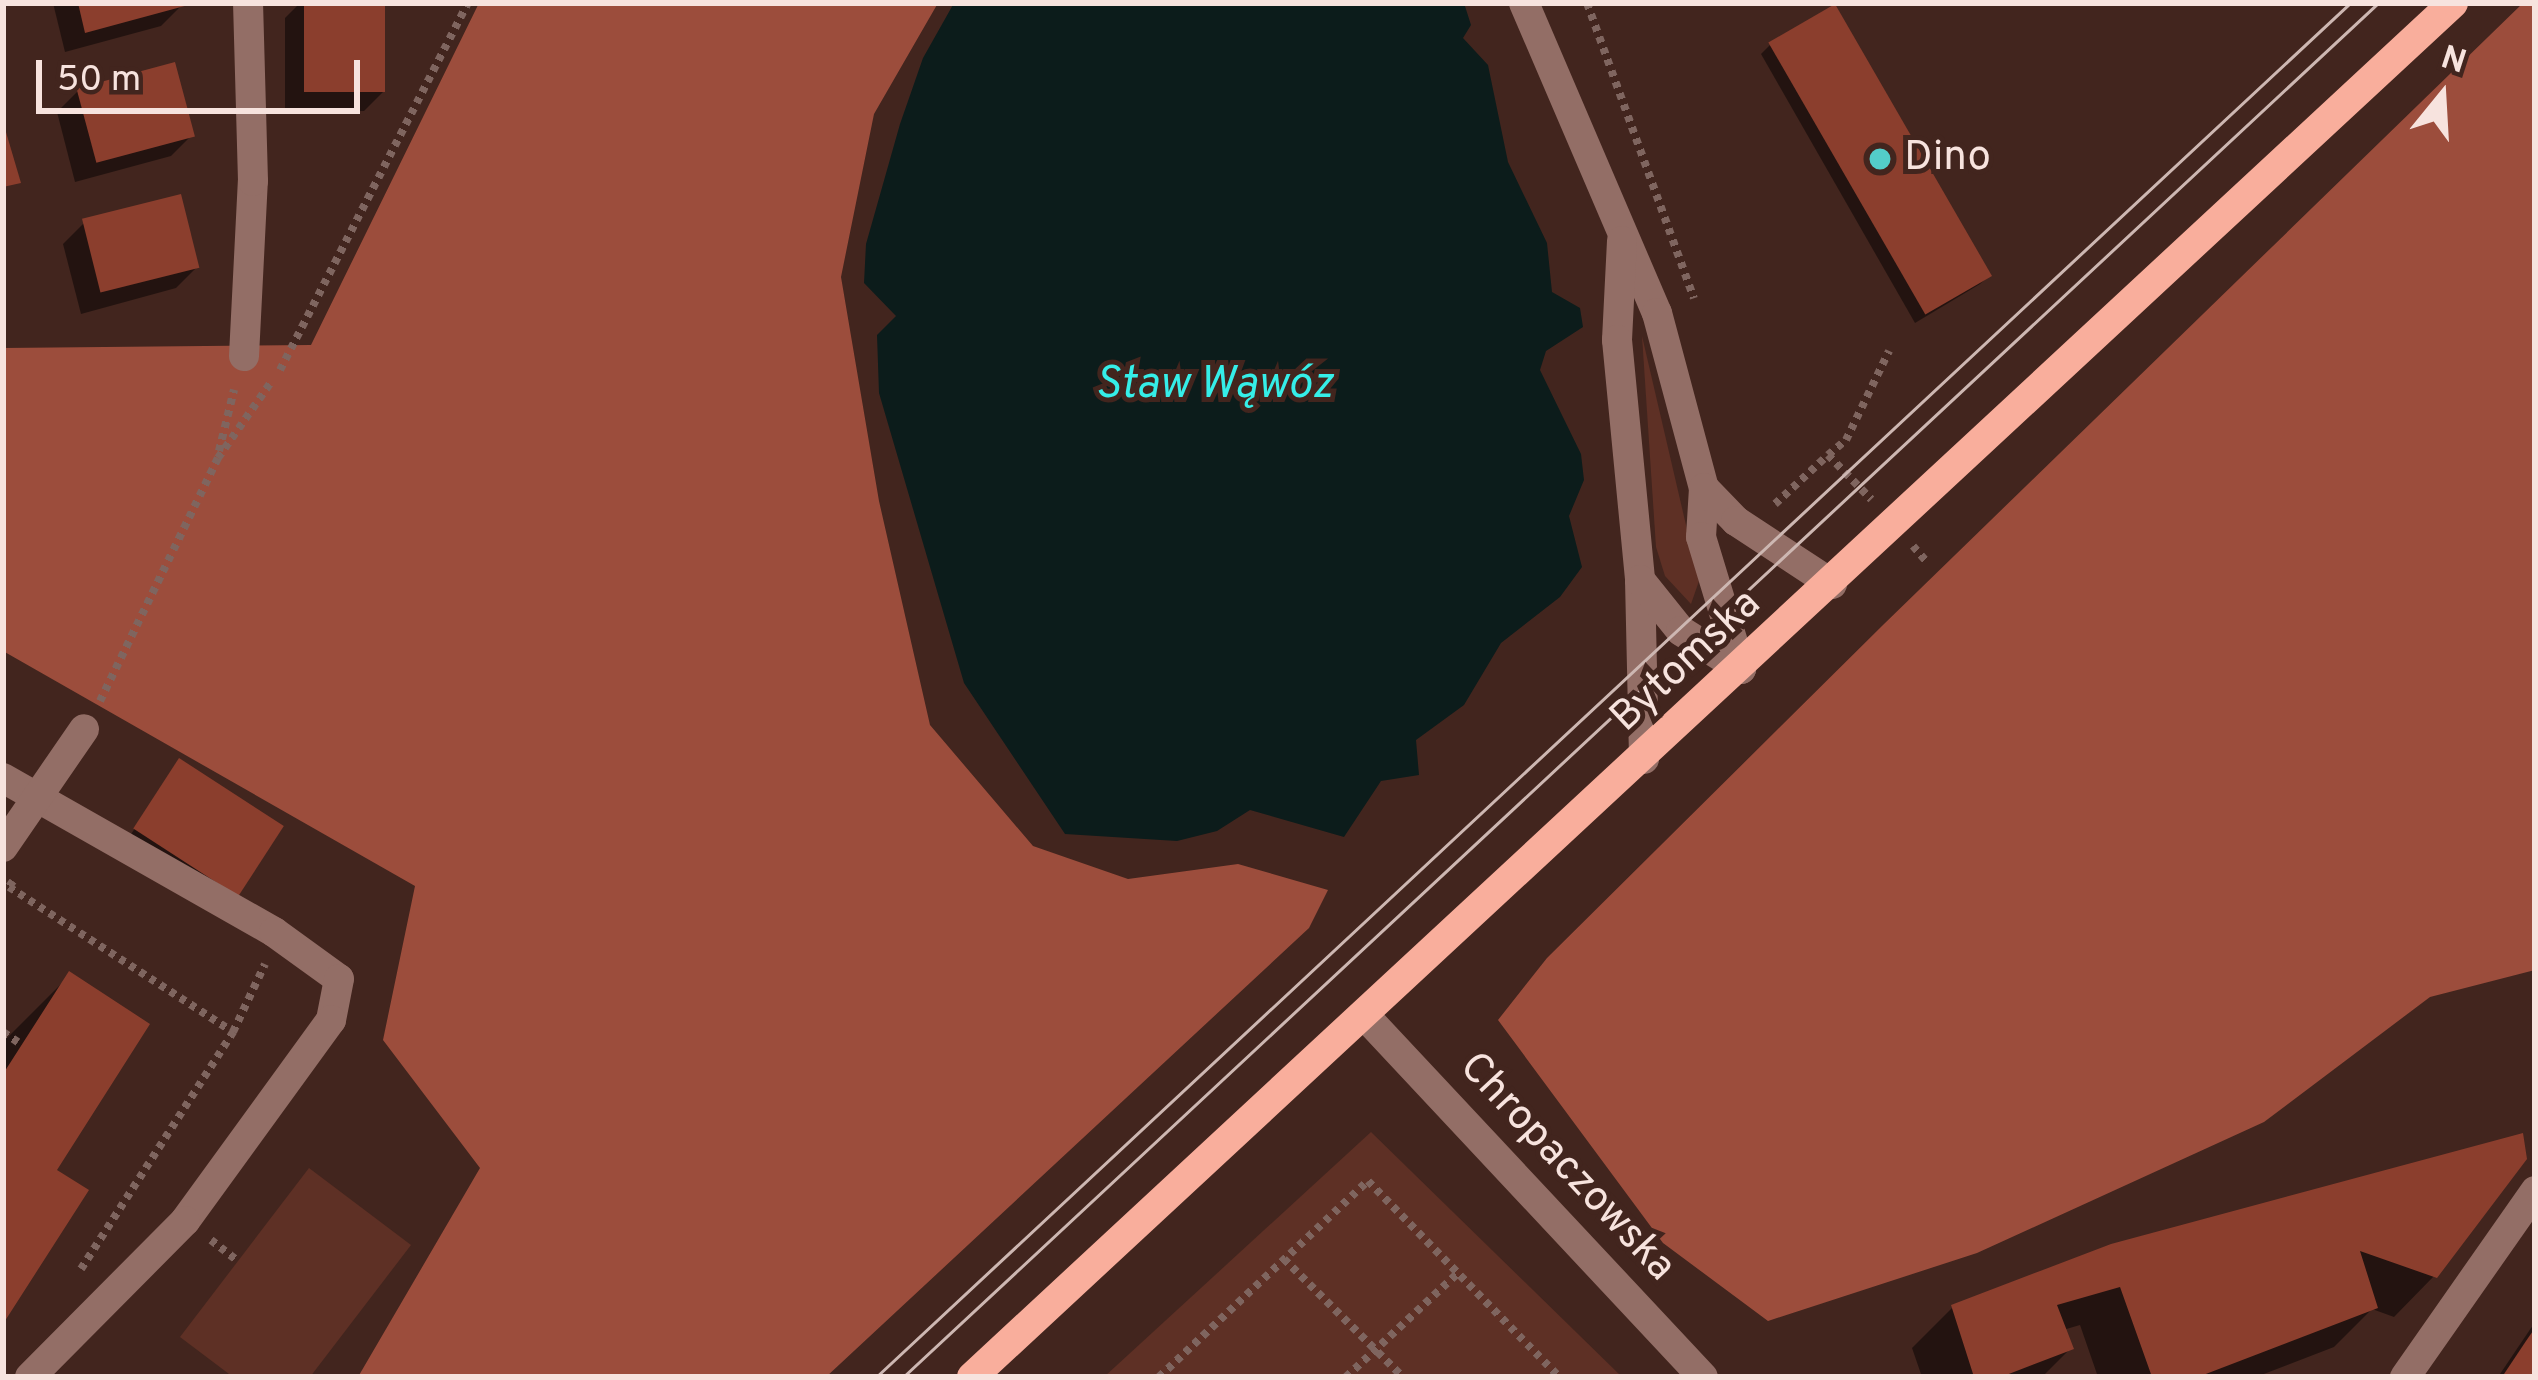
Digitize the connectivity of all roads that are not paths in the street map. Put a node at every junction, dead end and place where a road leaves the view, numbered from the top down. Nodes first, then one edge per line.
1 (248, 3) edge
2 (1524, 3) edge
3 (2453, 3) edge
4 (1623, 235) junction
5 (244, 356) road end
6 (1704, 488) junction
7 (1640, 580) junction
8 (1832, 584) junction
9 (1741, 669) junction
10 (84, 729) road end
11 (1644, 759) junction
12 (3, 778) edge
13 (35, 797) junction
14 (12, 857) edge
15 (1366, 1017) junction
16 (2535, 1191) edge
17 (30, 1377) edge
18 (972, 1377) edge
19 (1703, 1377) edge
20 (2405, 1377) edge

1 - 5 street
2 - 4 street
3 - 8 main road, Bytomska
4 - 6 street
4 - 7 street
6 - 8 street
6 - 9 street
7 - 9 street
7 - 11 street
8 - 9 main road, Bytomska
9 - 11 main road, Bytomska
10 - 13 street
11 - 15 main road, Bytomska
12 - 13 street
13 - 14 street
13 - 17 street
15 - 18 main road, Bytomska
15 - 19 street, Chropaczowska
16 - 20 street

